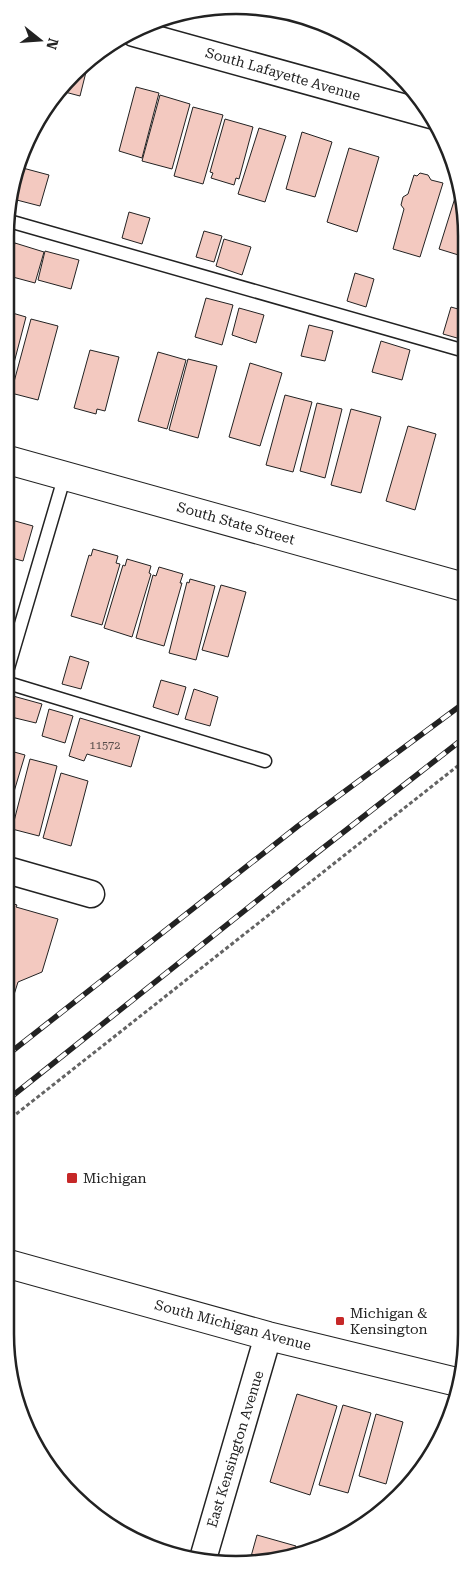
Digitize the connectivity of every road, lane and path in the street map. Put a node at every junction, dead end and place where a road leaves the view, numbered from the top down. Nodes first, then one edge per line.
1 (142, 35) edge
2 (420, 112) edge
3 (14, 223) edge
4 (458, 349) edge
5 (14, 462) edge
6 (65, 475) junction
7 (458, 585) edge
8 (14, 648) edge
9 (14, 685) edge
10 (265, 761) dead end
11 (458, 766) edge
12 (14, 872) edge
13 (91, 894) dead end
14 (14, 1116) edge
15 (14, 1265) edge
16 (268, 1336) junction
17 (453, 1381) edge
18 (204, 1554) edge

1 - 2 street, South Lafayette Avenue
3 - 4 lane
5 - 6 street, South State Street
6 - 7 street, South State Street
6 - 8 lane
9 - 10 lane
11 - 14 path
12 - 13 street
15 - 16 street, South Michigan Avenue
16 - 17 street, South Michigan Avenue
16 - 18 street, East Kensington Avenue

